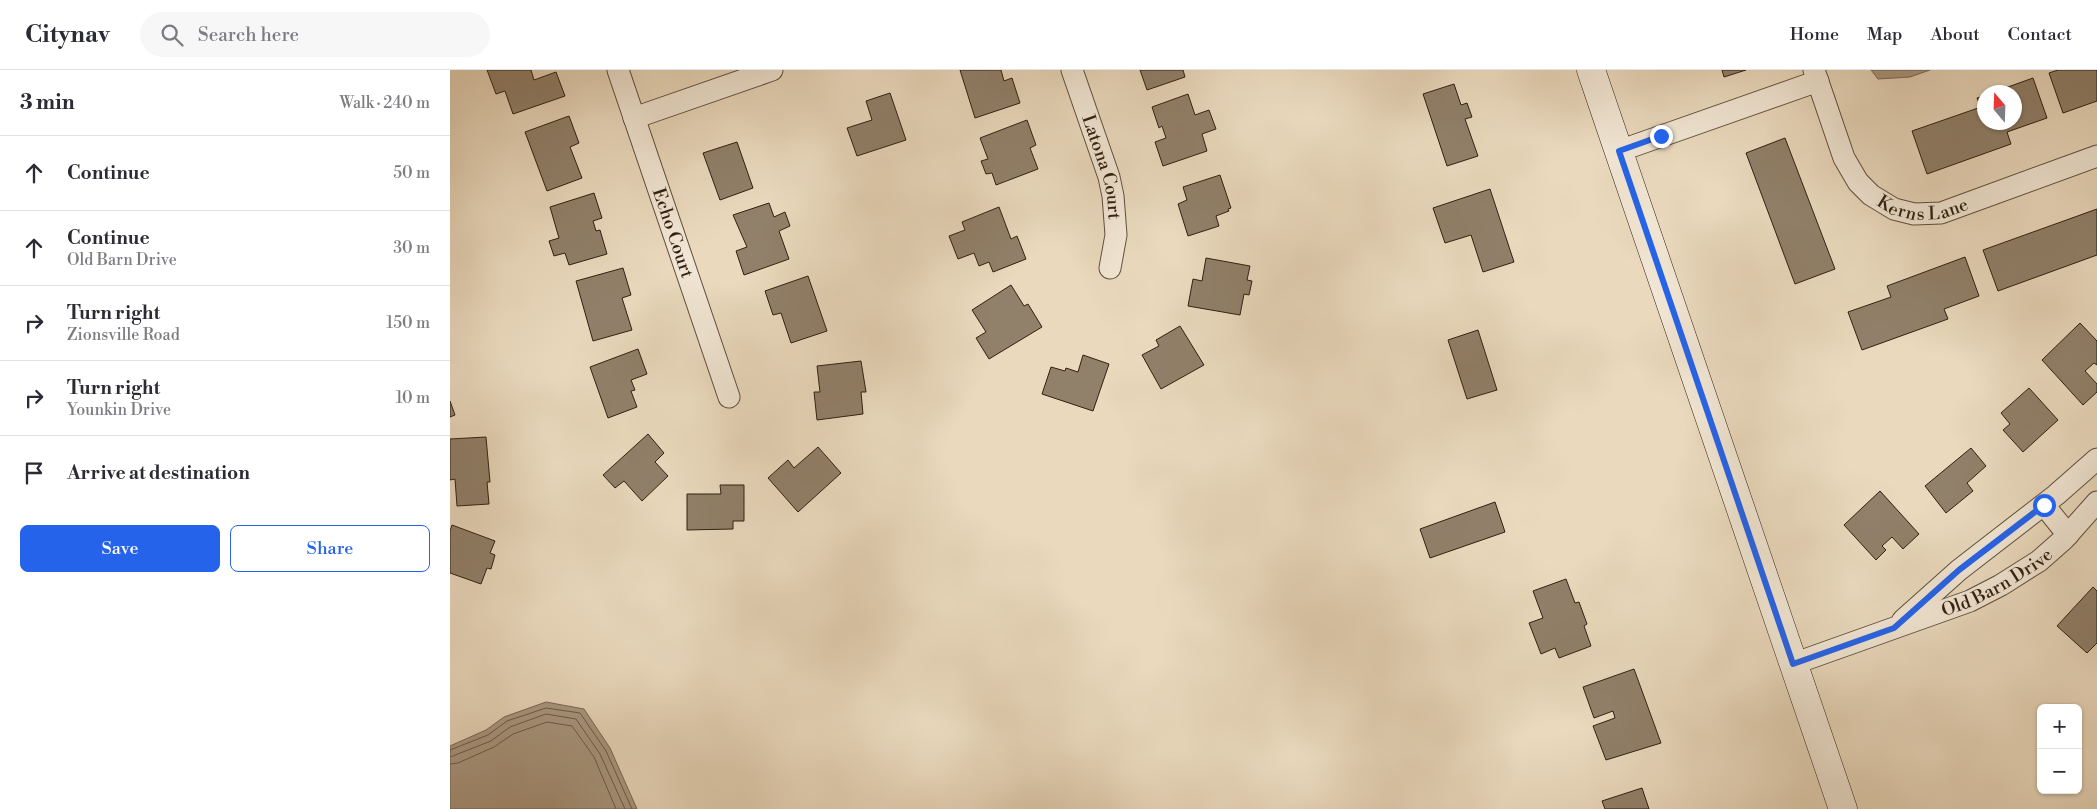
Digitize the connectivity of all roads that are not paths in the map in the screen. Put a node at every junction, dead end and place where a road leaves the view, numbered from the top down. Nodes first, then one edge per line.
1 (618, 70) edge
2 (772, 70) edge
3 (1072, 70) edge
4 (1591, 70) edge
5 (1816, 76) edge
6 (634, 118) junction
7 (1619, 151) junction
8 (2097, 156) edge
9 (1110, 268) dead end
10 (729, 397) dead end
11 (2097, 460) edge
12 (2097, 502) edge
13 (2044, 505) junction
14 (2068, 535) junction
15 (1894, 628) junction
16 (1793, 664) junction
17 (1843, 809) edge

1 - 6 street, Echo Court
2 - 6 street
3 - 9 street, Latona Court
4 - 7 street
5 - 7 street
5 - 8 street, Kerns Lane
6 - 10 street, Echo Court
7 - 16 street
11 - 13 street
12 - 14 street, Old Barn Drive
13 - 14 street
13 - 15 street
14 - 15 street, Old Barn Drive
15 - 16 street, Old Barn Drive
16 - 17 street

